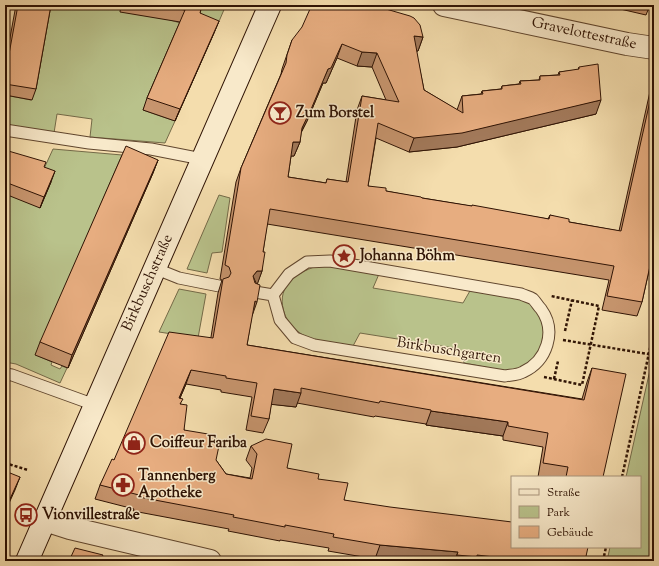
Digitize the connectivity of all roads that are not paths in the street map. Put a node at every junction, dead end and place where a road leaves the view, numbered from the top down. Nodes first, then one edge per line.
1 (270, 5) edge
2 (444, 5) edge
3 (654, 48) edge
4 (5, 130) edge
5 (202, 159) junction
6 (154, 268) junction
7 (219, 286) dead end
8 (256, 292) edge
9 (273, 295) junction
10 (5, 374) edge
11 (94, 405) junction
12 (45, 520) junction
13 (26, 561) edge
14 (210, 561) edge

1 - 5 street, Birkbuschstraße
2 - 3 street, Gravelottestraße
4 - 5 lane
5 - 6 street, Birkbuschstraße
6 - 7 lane
6 - 11 street, Birkbuschstraße
8 - 9 lane
9 - 9 lane, Birkbuschgarten
10 - 11 lane
11 - 12 street, Birkbuschstraße
12 - 13 street, Birkbuschstraße
12 - 14 street

